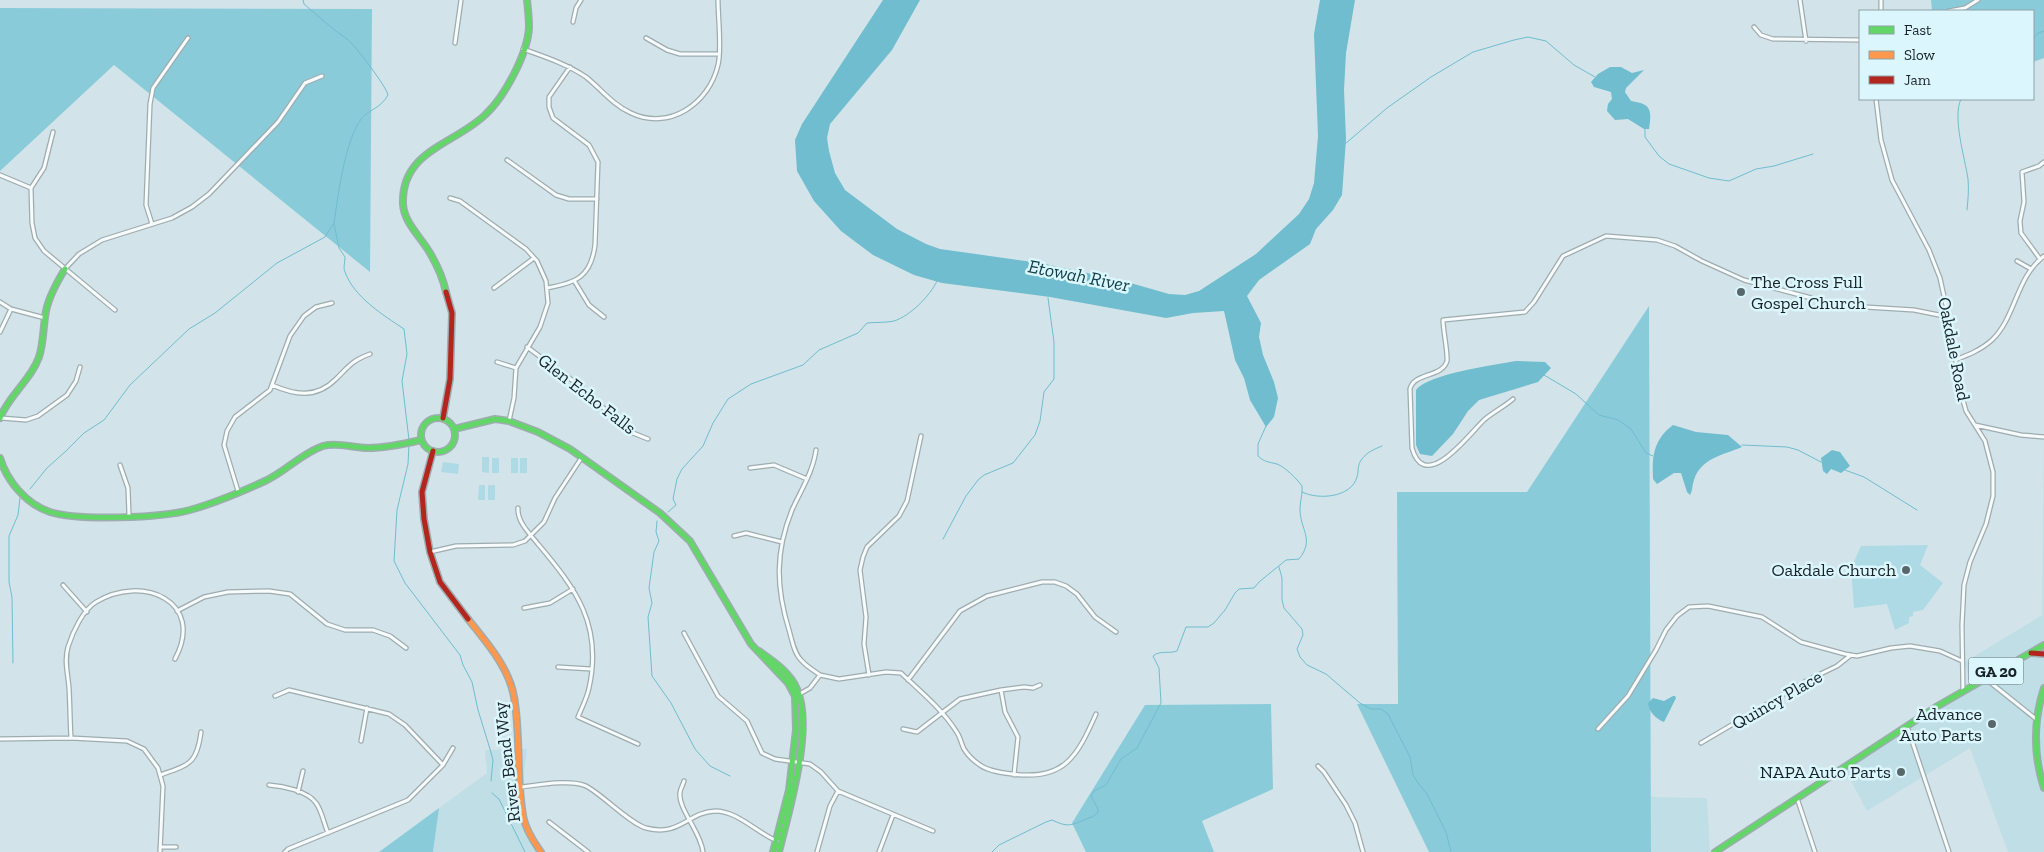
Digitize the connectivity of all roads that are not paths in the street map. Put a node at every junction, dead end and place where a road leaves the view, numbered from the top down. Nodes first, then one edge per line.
1 (462, 0) edge
2 (527, 0) edge
3 (581, 0) edge
4 (718, 0) edge
5 (1800, 0) edge
6 (1978, 0) edge
7 (1954, 10) edge
8 (572, 22) dead end
9 (1754, 28) dead end
10 (188, 38) dead end
11 (646, 38) dead end
12 (1859, 40) edge
13 (1806, 41) junction
14 (455, 43) dead end
15 (523, 49) junction
16 (718, 54) junction
17 (570, 67) junction
18 (322, 76) dead end
19 (1876, 100) edge
20 (53, 132) dead end
21 (507, 160) dead end
22 (2044, 162) edge
23 (0, 175) edge
24 (31, 188) junction
25 (450, 198) dead end
26 (597, 199) junction
27 (152, 224) junction
28 (2044, 256) edge
29 (534, 258) junction
30 (2040, 259) junction
31 (2016, 261) dead end
32 (65, 269) junction
33 (2031, 269) junction
34 (576, 282) junction
35 (494, 288) dead end
36 (547, 288) junction
37 (0, 302) edge
38 (332, 303) dead end
39 (11, 309) junction
40 (115, 310) dead end
41 (604, 317) dead end
42 (45, 318) junction
43 (1949, 319) junction
44 (0, 332) edge
45 (527, 347) junction
46 (370, 354) dead end
47 (1954, 360) junction
48 (496, 362) dead end
49 (80, 367) dead end
50 (516, 368) junction
51 (272, 384) junction
52 (1513, 399) dead end
53 (0, 418) edge
54 (443, 418) junction
55 (509, 421) junction
56 (1975, 425) junction
57 (454, 429) junction
58 (921, 436) dead end
59 (2044, 437) edge
60 (648, 439) dead end
61 (421, 440) junction
62 (816, 450) dead end
63 (433, 451) junction
64 (582, 457) junction
65 (0, 458) edge
66 (120, 465) dead end
67 (750, 468) dead end
68 (807, 479) junction
69 (238, 491) junction
70 (518, 508) dead end
71 (129, 515) junction
72 (532, 536) junction
73 (734, 536) dead end
74 (782, 542) junction
75 (430, 552) junction
76 (63, 585) dead end
77 (573, 589) junction
78 (524, 608) dead end
79 (177, 611) junction
80 (87, 612) junction
81 (1116, 632) dead end
82 (684, 634) dead end
83 (2044, 645) edge
84 (406, 648) dead end
85 (2031, 653) junction
86 (2044, 654) edge
87 (1852, 655) junction
88 (175, 659) dead end
89 (1962, 661) junction
90 (558, 667) dead end
91 (591, 669) junction
92 (869, 674) junction
93 (820, 675) junction
94 (1985, 678) junction
95 (908, 680) junction
96 (1040, 685) dead end
97 (2044, 688) edge
98 (1001, 690) junction
99 (1963, 691) junction
100 (275, 696) dead end
101 (797, 696) junction
102 (367, 708) junction
103 (942, 714) junction
104 (1096, 714) dead end
105 (2036, 719) junction
106 (1906, 726) junction
107 (903, 729) dead end
108 (1598, 729) dead end
109 (202, 732) dead end
110 (71, 738) junction
111 (0, 739) edge
112 (361, 741) dead end
113 (1701, 743) dead end
114 (638, 744) dead end
115 (453, 748) dead end
116 (795, 762) junction
117 (443, 765) junction
118 (1318, 766) dead end
119 (303, 771) dead end
120 (160, 775) junction
121 (1014, 775) junction
122 (684, 781) dead end
123 (270, 785) dead end
124 (521, 787) junction
125 (2044, 788) edge
126 (838, 791) junction
127 (298, 792) junction
128 (1797, 798) junction
129 (893, 814) junction
130 (691, 820) junction
131 (549, 822) dead end
132 (933, 831) dead end
133 (328, 833) junction
134 (778, 841) junction
135 (176, 847) dead end
136 (160, 850) edge
137 (285, 852) edge
138 (542, 852) edge
139 (588, 852) edge
140 (703, 852) edge
141 (773, 852) edge
142 (778, 852) edge
143 (817, 852) edge
144 (879, 852) edge
145 (1363, 852) edge
146 (1715, 852) edge
147 (1815, 852) edge
148 (1949, 852) edge

1 - 14 street
2 - 15 street
3 - 8 street
4 - 16 street
5 - 13 street
6 - 7 street
9 - 13 street
10 - 27 street
11 - 16 street
12 - 13 street
15 - 17 street
15 - 54 street
16 - 17 street
17 - 26 street
18 - 27 street
19 - 43 street, Oakdale Road
20 - 24 street
21 - 26 street
22 - 30 street
23 - 24 street
24 - 32 street
25 - 29 street
26 - 34 street
27 - 32 street
28 - 30 street
29 - 35 street
29 - 36 street
30 - 33 street
31 - 33 street
32 - 40 street
32 - 42 street
33 - 47 street
34 - 36 street
34 - 41 street
36 - 45 street
37 - 39 street
38 - 51 street
39 - 42 street
39 - 44 street
42 - 53 street
43 - 47 street, Oakdale Road
43 - 52 street
45 - 50 street
45 - 60 street, Glen Echo Falls
46 - 51 street
47 - 56 street, Oakdale Road
48 - 50 street
49 - 53 street
50 - 55 street
51 - 69 street
54 - 57 street
54 - 61 street
55 - 57 street
55 - 64 street
56 - 59 street
56 - 89 street, Oakdale Road
57 - 63 street
58 - 92 street
61 - 63 street
61 - 69 street
62 - 68 street
63 - 75 street, River Bend Way
64 - 72 street
64 - 101 street
65 - 71 street
66 - 71 street
67 - 68 street
68 - 74 street
69 - 71 street
70 - 72 street
72 - 75 street
72 - 77 street
73 - 74 street
74 - 93 street
75 - 124 street, River Bend Way
76 - 80 street
77 - 78 street
77 - 91 street
79 - 80 street
79 - 84 street
79 - 88 street
80 - 110 street
81 - 95 street
82 - 116 street
83 - 85 street, GA 20
85 - 86 street, GA 20
85 - 94 street, GA 20
87 - 89 street
87 - 108 street
87 - 113 street, Quincy Place
89 - 99 street, Oakdale Road
90 - 91 street
91 - 114 street
92 - 93 street
92 - 95 street
93 - 101 street
94 - 99 street, GA 20
94 - 105 street
95 - 103 street
96 - 98 street
97 - 105 street
98 - 103 street
98 - 121 street
99 - 106 street, GA 20
100 - 102 street
101 - 116 street
102 - 112 street
102 - 117 street
103 - 107 street
103 - 121 street
104 - 121 street
105 - 125 street
106 - 128 street, GA 20
106 - 148 street
109 - 120 street
110 - 111 street
110 - 120 street
115 - 117 street
116 - 126 street
116 - 134 street
117 - 133 street
118 - 145 street
119 - 127 street
120 - 136 street
122 - 130 street
123 - 127 street
124 - 130 street
124 - 138 street, River Bend Way
126 - 129 street
126 - 143 street
127 - 133 street
128 - 146 street, GA 20
128 - 147 street
129 - 132 street
129 - 144 street
130 - 134 street
130 - 140 street
131 - 139 street
133 - 137 street
134 - 141 street
134 - 142 street
135 - 136 street

